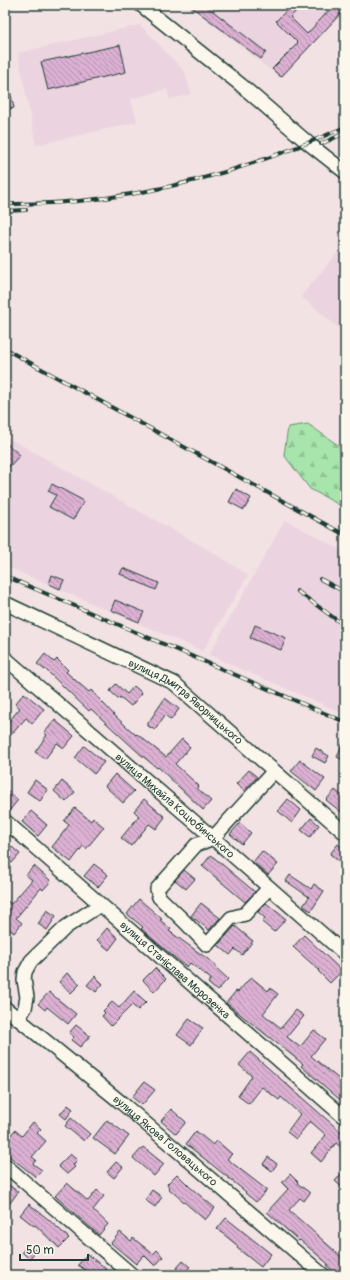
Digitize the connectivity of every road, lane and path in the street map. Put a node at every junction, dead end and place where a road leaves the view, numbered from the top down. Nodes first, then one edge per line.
1 (141, 5) edge
2 (345, 172) edge
3 (5, 603) edge
4 (5, 658) edge
5 (274, 771) junction
6 (5, 821) edge
7 (345, 833) edge
8 (213, 838) junction
9 (269, 888) junction
10 (100, 905) junction
11 (345, 954) edge
12 (5, 1008) edge
13 (18, 1019) junction
14 (345, 1118) edge
15 (5, 1165) edge
16 (132, 1275) edge
17 (323, 1275) edge

1 - 2 street
3 - 5 street, вулиця Дмитра Яворницького
4 - 8 street, вулиця Михайла Коцюбинського
5 - 7 street, вулиця Дмитра Яворницького
5 - 8 street
6 - 10 street, вулиця Станіслава Морозенка
8 - 9 street, вулиця Михайла Коцюбинського
8 - 9 street
9 - 11 street, вулиця Михайла Коцюбинського
10 - 13 street
10 - 14 street, вулиця Станіслава Морозенка
12 - 13 street, вулиця Якова Головацького
13 - 17 street, вулиця Якова Головацького
15 - 16 street

